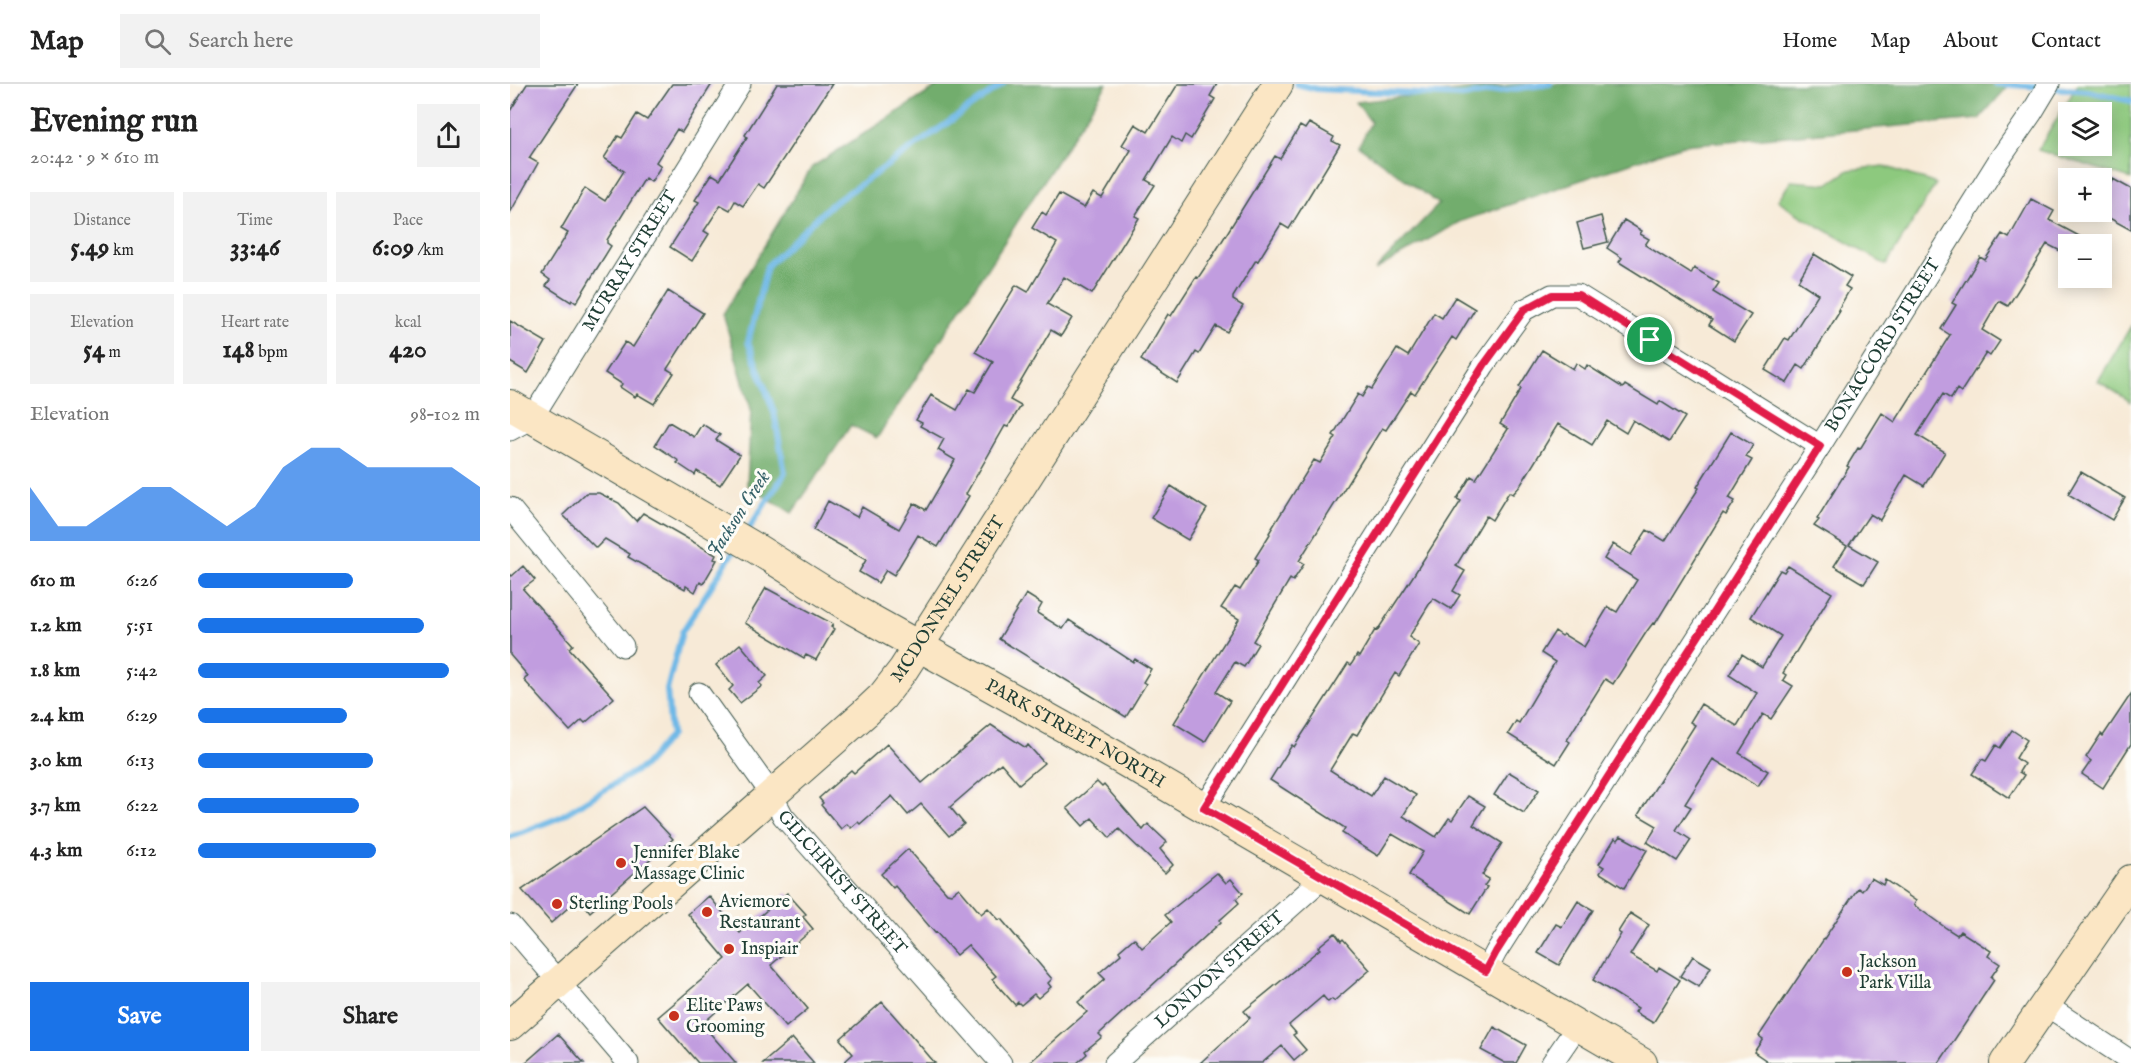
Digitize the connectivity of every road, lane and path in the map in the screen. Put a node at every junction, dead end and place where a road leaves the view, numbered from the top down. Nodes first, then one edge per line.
1 (740, 84) edge
2 (2049, 84) edge
3 (1273, 92) edge
4 (517, 418) edge
5 (1820, 446) junction
6 (510, 508) edge
7 (919, 645) junction
8 (623, 646) dead end
9 (699, 693) dead end
10 (772, 795) junction
11 (1204, 808) junction
12 (1323, 878) junction
13 (2131, 880) edge
14 (510, 925) edge
15 (1486, 971) junction
16 (559, 983) junction
17 (2044, 1004) junction
18 (510, 1024) edge
19 (1578, 1025) junction
20 (2131, 1061) edge
21 (628, 1063) edge
22 (1000, 1063) edge
23 (1115, 1063) edge
24 (1552, 1063) edge
25 (1642, 1063) edge
26 (2005, 1063) edge

1 - 4 street, MURRAY STREET
2 - 5 street, BONACCORD STREET
3 - 7 street, MCDONNEL STREET
4 - 7 street, PARK STREET NORTH
5 - 11 street
5 - 15 street, BONACCORD STREET
6 - 8 street
7 - 10 street, MCDONNEL STREET
7 - 11 street, PARK STREET NORTH
9 - 10 street, GILCHRIST STREET
10 - 16 street, MCDONNEL STREET
10 - 22 street, GILCHRIST STREET
11 - 12 street, PARK STREET NORTH
12 - 15 street, PARK STREET NORTH
12 - 23 street, LONDON STREET
13 - 17 street
14 - 16 street
15 - 19 street, PARK STREET NORTH
16 - 18 street, MCDONNEL STREET
16 - 21 street
17 - 20 street
17 - 26 street
19 - 24 street
19 - 25 street, PARK STREET NORTH

